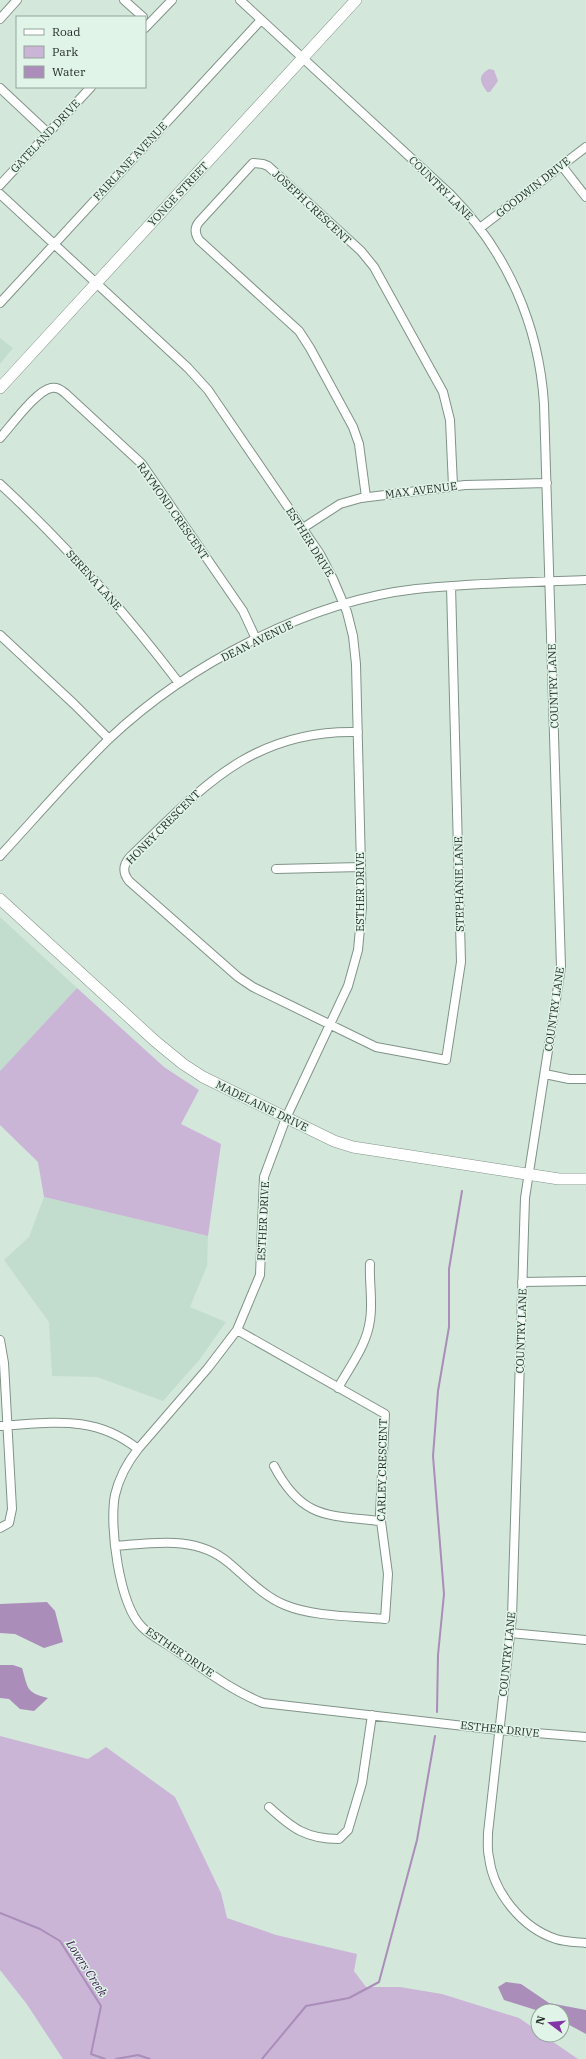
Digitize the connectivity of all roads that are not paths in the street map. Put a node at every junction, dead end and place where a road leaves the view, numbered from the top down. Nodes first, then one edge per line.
1 (17, 0) edge
2 (124, 0) edge
3 (172, 0) edge
4 (240, 0) edge
5 (356, 0) edge
6 (140, 16) edge
7 (0, 19) edge
8 (261, 20) junction
9 (146, 22) edge
10 (303, 58) junction
11 (0, 88) edge
12 (90, 88) edge
13 (48, 133) junction
14 (586, 146) edge
15 (562, 166) junction
16 (0, 185) edge
17 (0, 194) edge
18 (586, 197) edge
19 (480, 228) junction
20 (53, 244) junction
21 (96, 283) junction
22 (0, 303) edge
23 (0, 388) edge
24 (0, 438) edge
25 (547, 483) junction
26 (0, 484) edge
27 (452, 486) junction
28 (366, 497) junction
29 (302, 528) junction
30 (586, 580) edge
31 (550, 581) junction
32 (451, 586) junction
33 (344, 605) junction
34 (0, 635) edge
35 (256, 639) junction
36 (179, 683) junction
37 (358, 732) junction
38 (109, 739) junction
39 (0, 856) edge
40 (361, 867) junction
41 (276, 869) dead end
42 (0, 899) edge
43 (330, 1025) junction
44 (545, 1074) junction
45 (586, 1079) edge
46 (286, 1118) junction
47 (528, 1174) junction
48 (586, 1179) edge
49 (370, 1264) dead end
50 (586, 1281) edge
51 (522, 1282) junction
52 (237, 1330) junction
53 (0, 1340) edge
54 (338, 1388) junction
55 (4, 1426) edge
56 (138, 1449) junction
57 (274, 1466) dead end
58 (380, 1521) junction
59 (0, 1528) edge
60 (115, 1546) junction
61 (510, 1633) junction
62 (586, 1640) edge
63 (372, 1715) junction
64 (499, 1730) junction
65 (586, 1737) edge
66 (269, 1807) dead end
67 (586, 1944) edge

1 - 7 street
2 - 6 street
3 - 9 street
4 - 8 street, COUNTRY LANE
5 - 10 main road, YONGE STREET
8 - 10 street, COUNTRY LANE
8 - 20 street, FAIRLANE AVENUE
10 - 19 street, COUNTRY LANE
10 - 21 main road, YONGE STREET
11 - 13 street
12 - 13 street, GATELAND DRIVE
13 - 16 street, GATELAND DRIVE
14 - 15 street, GOODWIN DRIVE
15 - 18 street
15 - 19 street, GOODWIN DRIVE
17 - 20 street, ESTHER DRIVE
19 - 25 street, COUNTRY LANE
20 - 21 street, ESTHER DRIVE
20 - 22 street, FAIRLANE AVENUE
21 - 23 main road, YONGE STREET
21 - 29 street, ESTHER DRIVE
24 - 35 street, RAYMOND CRESCENT
25 - 27 street, MAX AVENUE
25 - 31 street, COUNTRY LANE
26 - 36 street, SERENA LANE
27 - 28 street, MAX AVENUE
27 - 28 street, JOSEPH CRESCENT
28 - 29 street, MAX AVENUE
29 - 33 street, ESTHER DRIVE
30 - 31 street, DEAN AVENUE
31 - 32 street, DEAN AVENUE
31 - 44 street, COUNTRY LANE
32 - 33 street, DEAN AVENUE
32 - 43 street, STEPHANIE LANE
33 - 35 street, DEAN AVENUE
33 - 37 street, ESTHER DRIVE
34 - 38 street
35 - 36 street, DEAN AVENUE
36 - 38 street, DEAN AVENUE
37 - 40 street, ESTHER DRIVE
37 - 43 street, HONEY CRESCENT
38 - 39 street, DEAN AVENUE
40 - 41 street
40 - 43 street, ESTHER DRIVE
42 - 46 main road, MADELAINE DRIVE
43 - 46 street, ESTHER DRIVE
44 - 45 street
44 - 47 street, COUNTRY LANE
46 - 47 main road, MADELAINE DRIVE
46 - 52 street, ESTHER DRIVE
47 - 48 main road, MADELAINE DRIVE
47 - 51 street, COUNTRY LANE
49 - 54 street
50 - 51 street
51 - 61 street, COUNTRY LANE
52 - 54 street, CARLEY CRESCENT
52 - 56 street, ESTHER DRIVE
53 - 55 street
54 - 58 street, CARLEY CRESCENT
55 - 56 street
55 - 59 street
56 - 60 street, ESTHER DRIVE
57 - 58 street
58 - 60 street, CARLEY CRESCENT
60 - 63 street, ESTHER DRIVE
61 - 62 street
61 - 64 street, COUNTRY LANE
63 - 64 street, ESTHER DRIVE
63 - 66 street
64 - 65 street, ESTHER DRIVE
64 - 67 street, COUNTRY LANE

